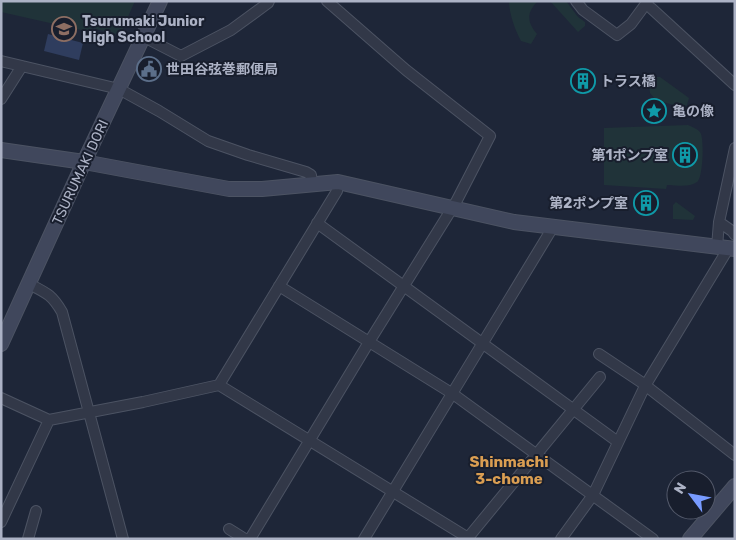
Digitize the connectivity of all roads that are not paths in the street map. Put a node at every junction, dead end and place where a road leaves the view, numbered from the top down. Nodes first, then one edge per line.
1 (160, 1) edge
2 (269, 1) edge
3 (327, 1) edge
4 (576, 1) edge
5 (650, 4) edge
6 (144, 37) junction
7 (1, 61) edge
8 (22, 66) junction
9 (735, 85) edge
10 (119, 89) junction
11 (1, 99) edge
12 (735, 148) edge
13 (1, 150) edge
14 (84, 162) junction
15 (338, 182) junction
16 (312, 185) junction
17 (451, 208) junction
18 (719, 222) junction
19 (317, 223) junction
20 (553, 227) junction
21 (735, 235) edge
22 (727, 248) edge
23 (29, 284) junction
24 (403, 285) junction
25 (279, 286) junction
26 (368, 342) junction
27 (1, 344) edge
28 (484, 344) junction
29 (599, 354) dead end
30 (600, 377) dead end
31 (219, 385) junction
32 (645, 386) junction
33 (453, 394) junction
34 (1, 398) edge
35 (573, 409) junction
36 (88, 412) junction
37 (49, 420) junction
38 (310, 441) junction
39 (618, 442) junction
40 (536, 454) junction
41 (735, 455) edge
42 (735, 486) edge
43 (393, 491) junction
44 (592, 495) junction
45 (36, 511) dead end
46 (1, 522) edge
47 (228, 529) dead end
48 (468, 538) edge
49 (28, 539) edge
50 (123, 539) edge
51 (245, 539) edge
52 (250, 539) edge
53 (364, 539) edge
54 (561, 539) edge
55 (653, 539) edge
56 (690, 539) edge

1 - 6 street, TSURUMAKI DORI
2 - 6 street
3 - 17 street
4 - 5 street
5 - 9 street
6 - 10 street, TSURUMAKI DORI
7 - 8 street
8 - 10 street
8 - 11 street
10 - 14 street, TSURUMAKI DORI
10 - 16 street
12 - 18 street
13 - 14 street
14 - 16 street
14 - 23 street, TSURUMAKI DORI
15 - 16 street
15 - 17 street
15 - 19 street
17 - 20 street
17 - 24 street
18 - 21 street
18 - 22 street
19 - 24 street
19 - 25 street
20 - 22 street
20 - 28 street
22 - 32 street
23 - 27 street, TSURUMAKI DORI
23 - 36 street
24 - 26 street
24 - 28 street
25 - 26 street
25 - 31 street
26 - 33 street
26 - 38 street
28 - 33 street
28 - 35 street
29 - 32 street
30 - 35 street
31 - 36 street
31 - 38 street
32 - 39 street
32 - 41 street
33 - 40 street
33 - 43 street
34 - 37 street
35 - 39 street
35 - 40 street
36 - 37 street
36 - 50 street
37 - 46 street
38 - 43 street
38 - 52 street
39 - 44 street
40 - 44 street
40 - 48 street
42 - 56 street
43 - 48 street
43 - 53 street
44 - 54 street
44 - 55 street
45 - 49 street
47 - 51 street

